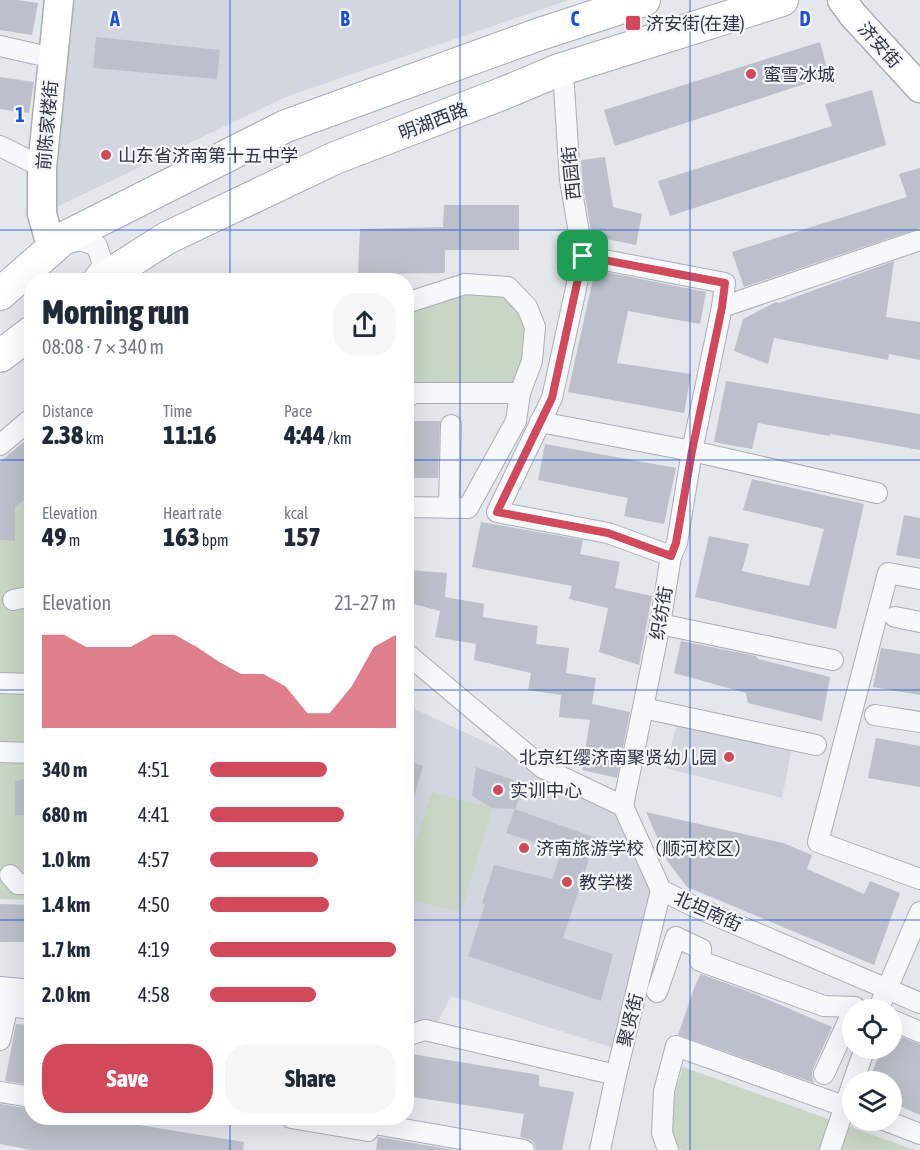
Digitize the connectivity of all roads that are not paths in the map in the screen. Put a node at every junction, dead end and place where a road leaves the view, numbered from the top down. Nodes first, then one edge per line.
1 (59, 0) edge
2 (644, 0) edge
3 (782, 0) edge
4 (842, 0) edge
5 (0, 46) edge
6 (53, 58) junction
7 (559, 70) junction
8 (920, 88) edge
9 (0, 146) edge
10 (42, 167) junction
11 (920, 240) edge
12 (52, 249) junction
13 (583, 256) junction
14 (24, 273) edge
15 (24, 273) edge
16 (97, 273) edge
17 (112, 273) edge
18 (0, 294) edge
19 (414, 300) edge
20 (722, 307) junction
21 (24, 338) edge
22 (0, 357) edge
23 (414, 393) edge
24 (520, 393) junction
25 (540, 422) junction
26 (24, 425) edge
27 (451, 425) dead end
28 (0, 445) edge
29 (692, 451) junction
30 (877, 493) dead end
31 (414, 507) edge
32 (449, 508) junction
33 (671, 556) junction
34 (920, 579) edge
35 (895, 617) dead end
36 (920, 622) edge
37 (660, 624) junction
38 (414, 660) edge
39 (833, 660) dead end
40 (0, 683) edge
41 (24, 684) edge
42 (643, 708) junction
43 (875, 715) dead end
44 (920, 722) edge
45 (816, 745) dead end
46 (0, 752) edge
47 (24, 753) edge
48 (622, 806) junction
49 (10, 875) dead end
50 (920, 879) edge
51 (24, 884) edge
52 (661, 890) junction
53 (920, 912) edge
54 (0, 987) edge
55 (887, 988) junction
56 (24, 989) edge
57 (657, 992) dead end
58 (882, 999) edge
59 (920, 1002) edge
60 (4, 1005) edge
61 (24, 1008) edge
62 (842, 1008) edge
63 (902, 1024) edge
64 (920, 1032) edge
65 (414, 1033) edge
66 (842, 1037) edge
67 (0, 1040) edge
68 (824, 1074) dead end
69 (616, 1075) junction
70 (0, 1092) edge
71 (24, 1096) edge
72 (842, 1105) edge
73 (842, 1121) edge
74 (336, 1125) edge
75 (902, 1127) edge
76 (368, 1130) edge
77 (920, 1134) edge
78 (524, 1150) edge
79 (600, 1150) edge
80 (668, 1150) edge
81 (830, 1150) edge

1 - 6 street, 前陈家楼街
2 - 12 main road
3 - 7 main road, 明湖西路
4 - 8 street, 济安街
5 - 6 street
6 - 10 street, 前陈家楼街
7 - 13 street, 西园街
7 - 17 main road, 明湖西路
9 - 10 street
10 - 12 street, 前陈家楼街
11 - 20 street
12 - 14 main road
12 - 16 street
13 - 20 street, 织纺街
13 - 25 street, 西园街
15 - 18 main road
19 - 24 street
20 - 29 street, 织纺街
21 - 22 main road
23 - 24 street
24 - 32 street
25 - 29 street
25 - 33 street, 西园街
26 - 28 street
27 - 32 street
29 - 30 street
29 - 33 street, 织纺街
31 - 32 street
33 - 37 street, 织纺街
34 - 50 street
35 - 36 street
37 - 39 street
37 - 42 street, 织纺街
38 - 48 street
40 - 41 street
42 - 45 street
42 - 48 street, 织纺街
43 - 44 street
46 - 47 street
48 - 52 street, 北坦南街
49 - 51 street
52 - 55 street, 北坦南街
52 - 69 street, 聚贤街
53 - 55 street
54 - 56 street
55 - 58 street
55 - 59 street, 北坦南街
57 - 62 street
60 - 61 street
60 - 67 street
63 - 64 street
65 - 69 street
66 - 68 street
69 - 79 street, 聚贤街
70 - 71 street
72 - 80 street
73 - 81 street
74 - 76 street
75 - 77 street
76 - 78 street

